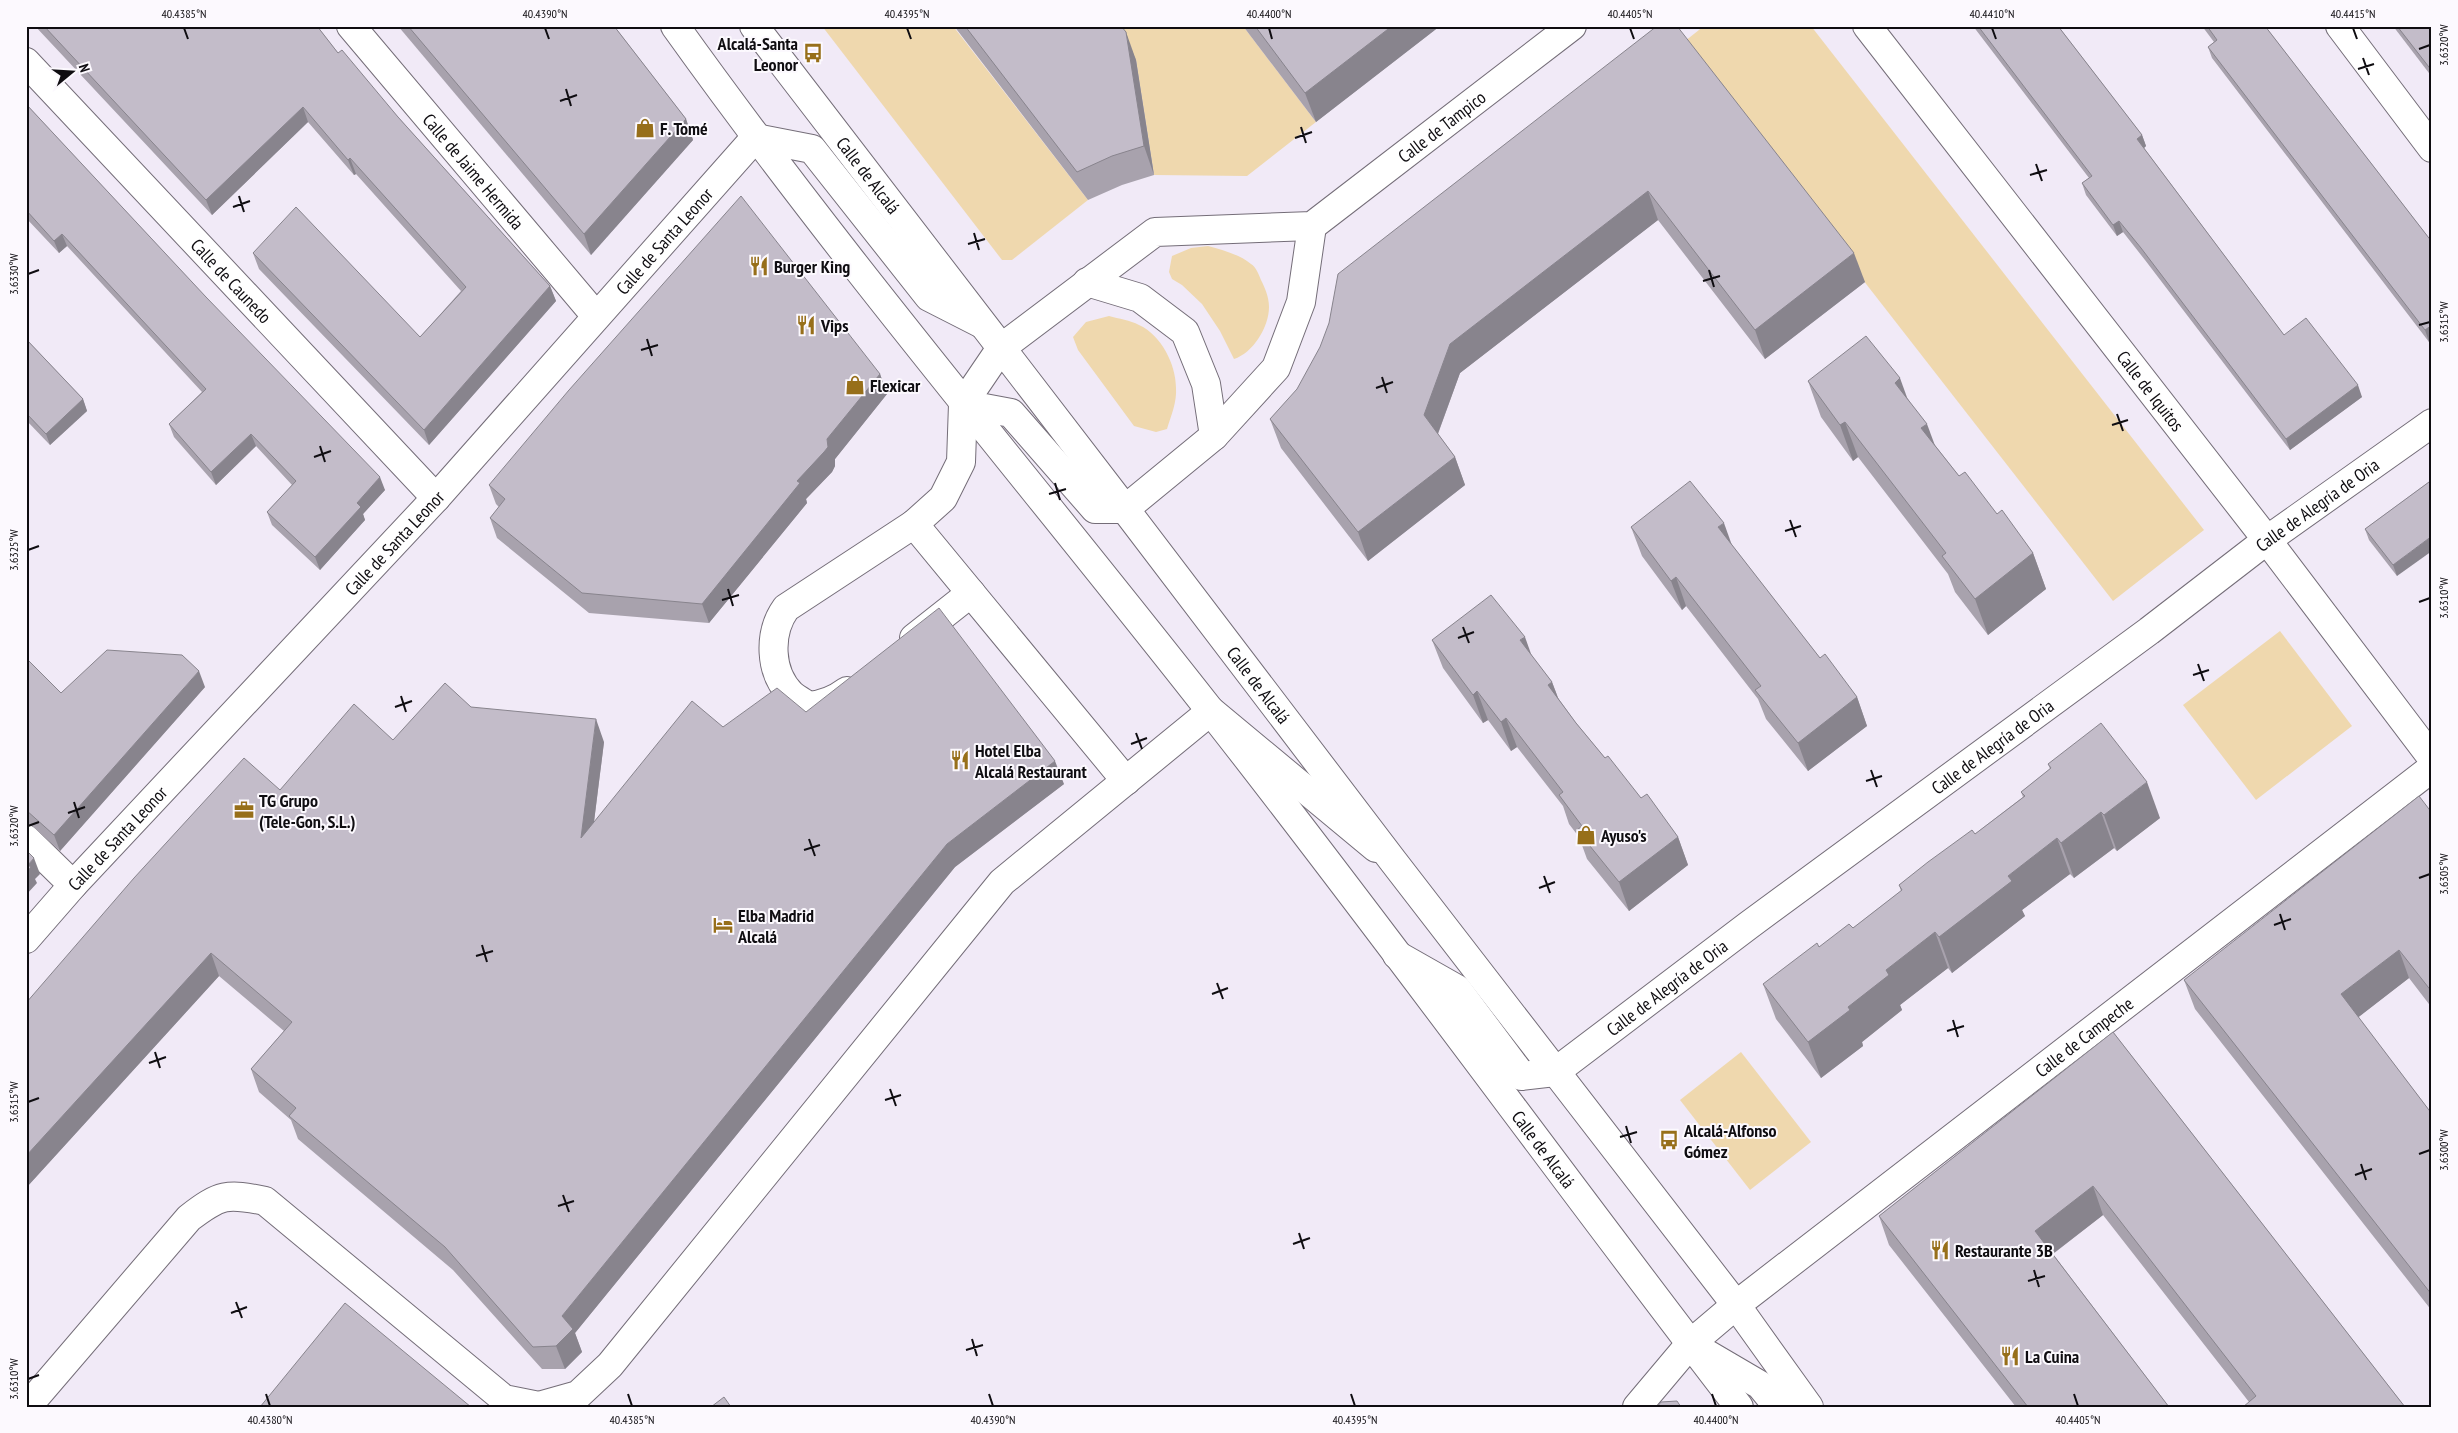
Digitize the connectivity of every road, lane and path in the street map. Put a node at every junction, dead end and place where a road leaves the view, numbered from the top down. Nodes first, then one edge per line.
1 (351, 26) edge
2 (675, 26) edge
3 (754, 26) edge
4 (1572, 26) edge
5 (1867, 26) edge
6 (2340, 26) edge
7 (26, 62) edge
8 (755, 138) junction
9 (2432, 148) edge
10 (1312, 226) junction
11 (1087, 282) junction
12 (596, 316) junction
13 (982, 324) junction
14 (1001, 348) junction
15 (963, 404) junction
16 (2432, 423) edge
17 (1214, 436) junction
18 (436, 498) junction
19 (1126, 508) junction
20 (914, 524) junction
21 (2267, 540) junction
22 (971, 593) junction
23 (895, 654) edge
24 (865, 677) edge
25 (1211, 711) junction
26 (2432, 758) edge
27 (2432, 768) edge
28 (1126, 781) junction
29 (26, 839) edge
30 (1393, 862) junction
31 (73, 885) junction
32 (26, 939) edge
33 (1397, 955) junction
34 (1555, 1072) junction
35 (1736, 1305) junction
36 (1690, 1344) junction
37 (27, 1407) edge
38 (1637, 1407) edge
39 (1739, 1407) edge
40 (1778, 1407) edge
41 (1809, 1407) edge

1 - 12 street, Calle de Jaime Hermida
2 - 8 street, Calle de Alcalá
3 - 13 street, Calle de Alcalá
4 - 10 street, Calle de Tampico
5 - 21 street, Calle de Iquitos
6 - 9 street
7 - 18 street, Calle de Caunedo
8 - 12 street, Calle de Santa Leonor
8 - 13 street, Calle de Alcalá
8 - 15 street, Calle de Alcalá
10 - 11 street
10 - 17 street
11 - 14 street
11 - 17 street
12 - 18 street, Calle de Santa Leonor
13 - 14 street, Calle de Alcalá
14 - 15 street
14 - 19 street, Calle de Alcalá
15 - 19 street
15 - 20 street
15 - 25 street, Calle de Alcalá
16 - 21 street, Calle de Alegría de Oria
17 - 19 street
18 - 31 street, Calle de Santa Leonor
19 - 30 street, Calle de Alcalá
20 - 22 street
20 - 24 street
21 - 26 street, Calle de Iquitos
21 - 34 street, Calle de Alegría de Oria
22 - 23 street
22 - 28 street
25 - 28 street
25 - 30 street, Calle de Alcalá
25 - 33 street, Calle de Alcalá
27 - 35 street, Calle de Campeche
28 - 37 street
29 - 31 street
30 - 34 street, Calle de Alcalá
31 - 32 street, Calle de Santa Leonor
33 - 34 street, Calle de Alcalá
33 - 36 street, Calle de Alcalá
34 - 35 street, Calle de Alcalá
35 - 36 street
35 - 41 street, Calle de Alcalá
36 - 38 street
36 - 39 street, Calle de Alcalá
36 - 40 street, Calle de Alcalá

